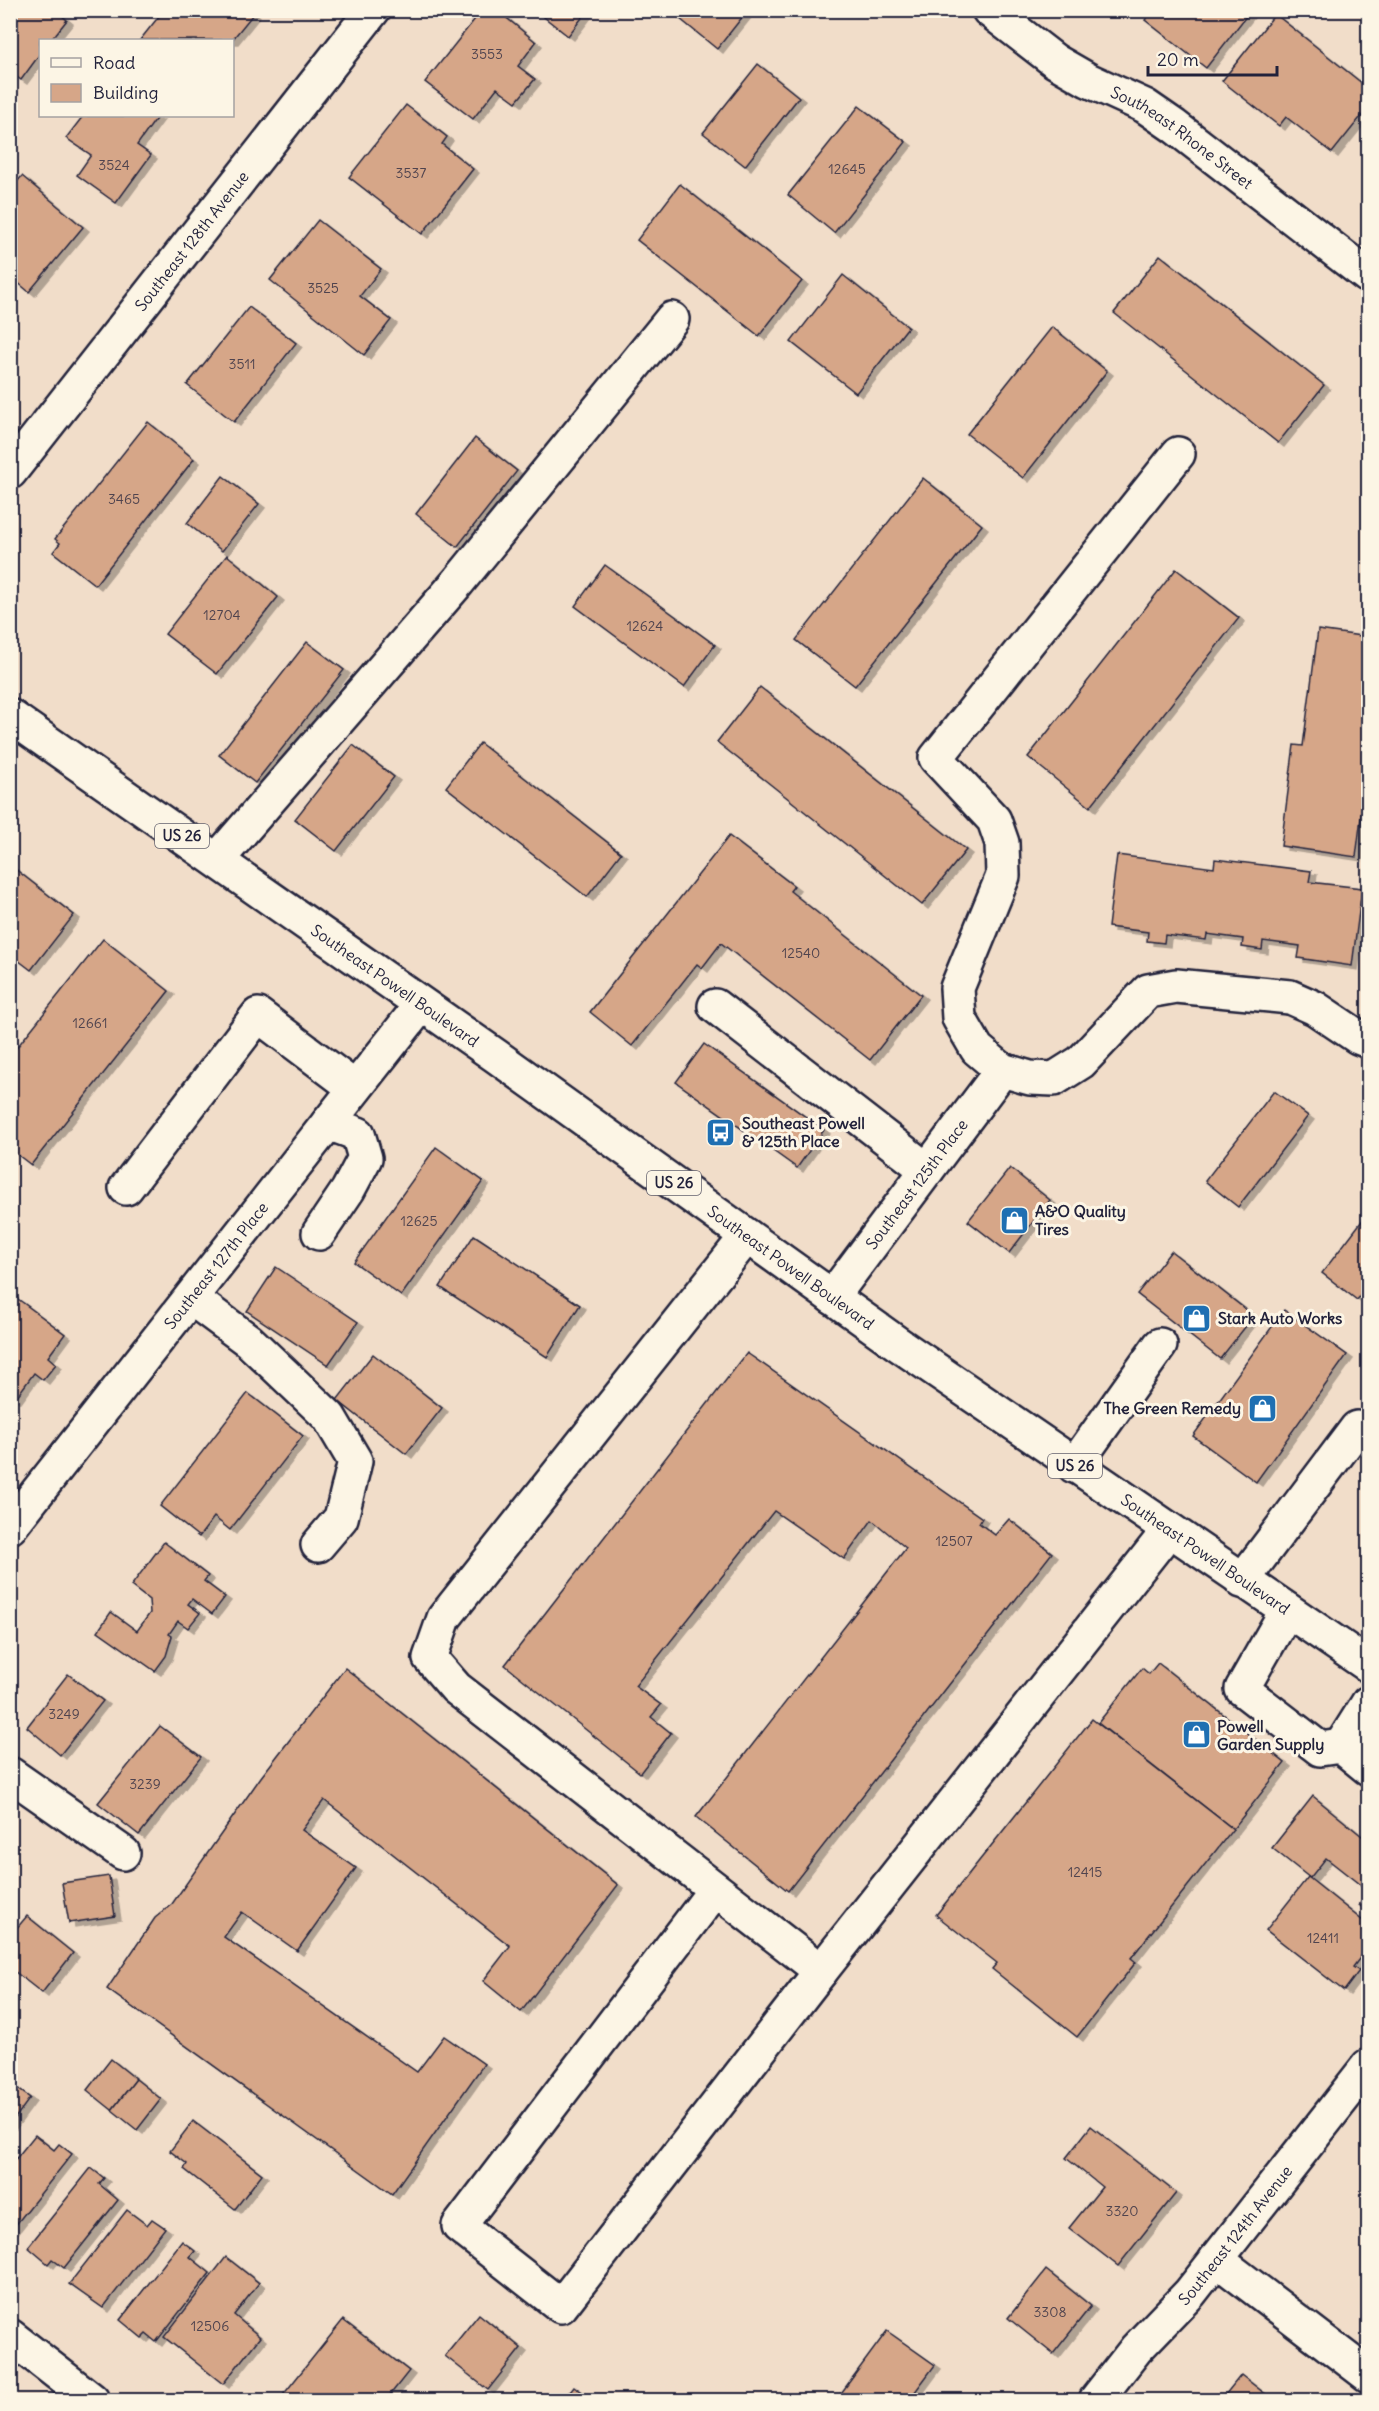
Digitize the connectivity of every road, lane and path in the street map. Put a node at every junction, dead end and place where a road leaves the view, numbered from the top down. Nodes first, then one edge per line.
1 (373, 10) edge
2 (989, 10) edge
3 (1368, 276) edge
4 (672, 319) dead end
5 (1178, 454) dead end
6 (10, 472) edge
7 (10, 716) edge
8 (217, 860) junction
9 (421, 1005) junction
10 (715, 1006) dead end
11 (1368, 1041) edge
12 (1002, 1070) junction
13 (355, 1088) junction
14 (328, 1123) junction
15 (927, 1170) junction
16 (126, 1188) dead end
17 (319, 1233) dead end
18 (747, 1236) junction
19 (832, 1297) junction
20 (191, 1298) junction
21 (1160, 1345) dead end
22 (1358, 1428) dead end
23 (1074, 1466) junction
24 (10, 1527) edge
25 (1168, 1530) junction
26 (318, 1545) dead end
27 (1242, 1581) junction
28 (1287, 1610) junction
29 (1368, 1665) edge
30 (1368, 1703) edge
31 (1341, 1746) junction
32 (1368, 1768) edge
33 (10, 1774) edge
34 (123, 1853) dead end
35 (715, 1890) junction
36 (821, 1971) junction
37 (1365, 2077) edge
38 (1216, 2259) junction
39 (10, 2336) edge
40 (1368, 2375) edge
41 (92, 2400) edge
42 (1096, 2400) edge

1 - 6 street, Southeast 128th Avenue
2 - 3 street, Southeast Rhone Street
4 - 8 street
5 - 12 street
7 - 8 street, Southeast Powell Boulevard / US 26
8 - 9 street, Southeast Powell Boulevard / US 26
9 - 13 street, Southeast 127th Place
9 - 18 street, Southeast Powell Boulevard / US 26
10 - 15 street
11 - 12 street
12 - 15 street, Southeast 125th Place
13 - 14 street, Southeast 127th Place
13 - 16 street
14 - 17 street
14 - 20 street, Southeast 127th Place
15 - 19 street, Southeast 125th Place
18 - 19 street, Southeast Powell Boulevard / US 26
18 - 35 street
19 - 23 street, Southeast Powell Boulevard / US 26
20 - 24 street, Southeast 127th Place
20 - 26 street
21 - 23 street
22 - 27 street
23 - 25 street, Southeast Powell Boulevard / US 26
25 - 27 street, Southeast Powell Boulevard / US 26
25 - 36 street
27 - 28 street, Southeast Powell Boulevard / US 26
28 - 29 street, Southeast Powell Boulevard / US 26
28 - 31 street
30 - 31 street
31 - 32 street
33 - 34 street
35 - 36 street
35 - 36 street
37 - 38 street, Southeast 124th Avenue
38 - 40 street
38 - 42 street, Southeast 124th Avenue
39 - 41 street

